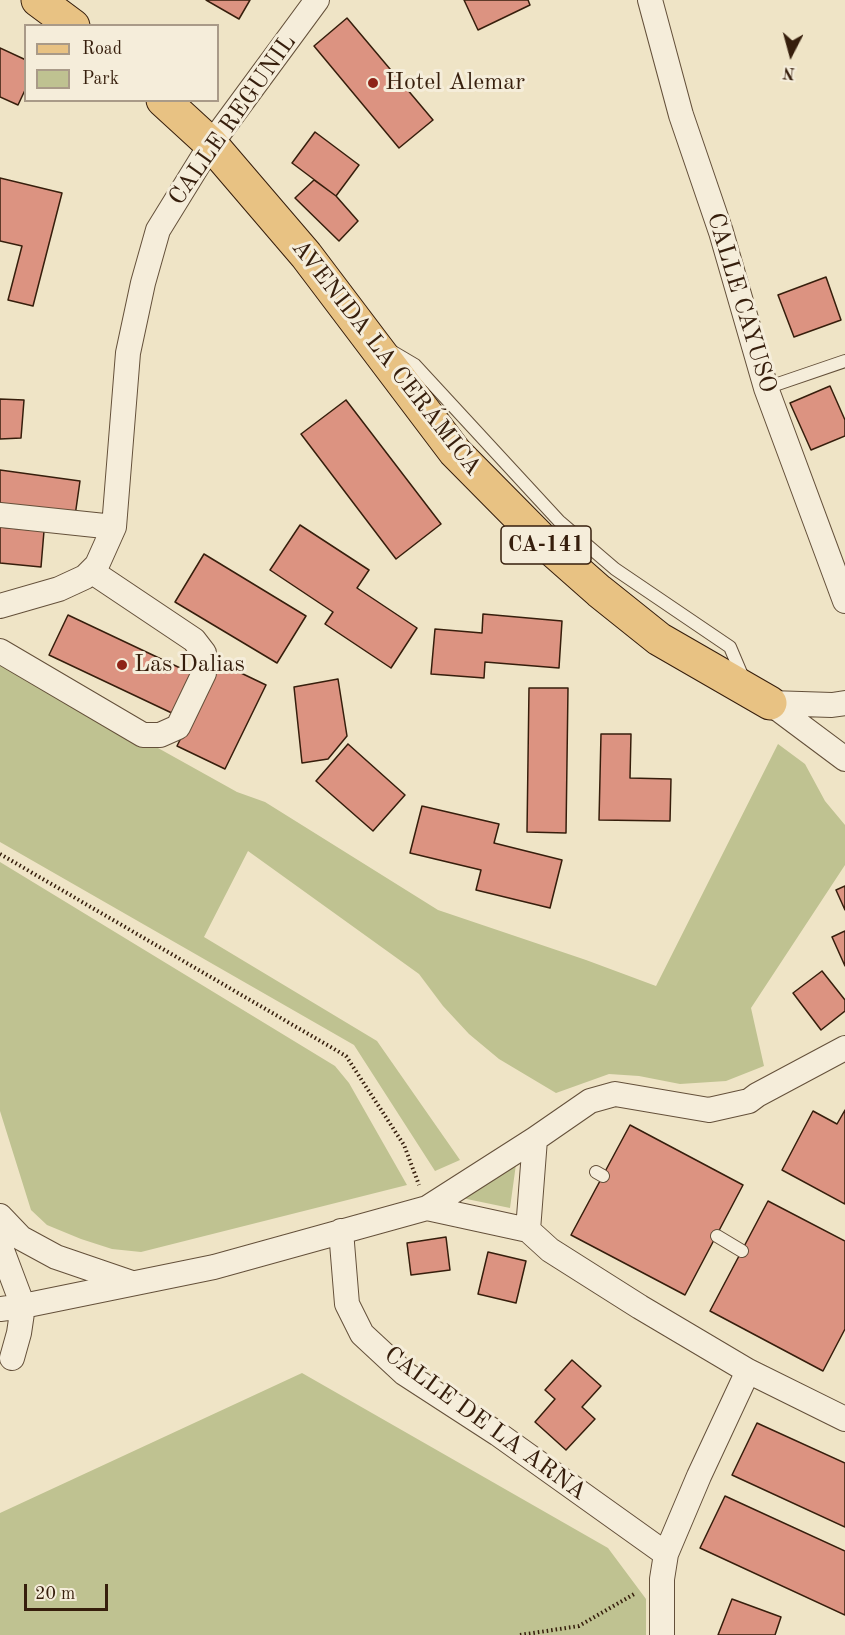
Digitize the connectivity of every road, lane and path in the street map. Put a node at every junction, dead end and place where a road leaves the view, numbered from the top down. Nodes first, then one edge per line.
1 (38, 0) edge
2 (317, 0) edge
3 (650, 0) edge
4 (70, 24) edge
5 (165, 102) edge
6 (211, 144) junction
7 (845, 361) edge
8 (766, 388) junction
9 (0, 515) edge
10 (114, 527) junction
11 (91, 571) junction
12 (845, 601) edge
13 (0, 606) edge
14 (0, 651) edge
15 (759, 698) junction
16 (845, 703) edge
17 (845, 759) edge
18 (0, 854) edge
19 (845, 1048) edge
20 (535, 1139) junction
21 (427, 1208) junction
22 (0, 1216) edge
23 (528, 1230) junction
24 (341, 1232) junction
25 (717, 1236) dead end
26 (0, 1245) edge
27 (742, 1251) dead end
28 (132, 1282) junction
29 (12, 1307) edge
30 (12, 1358) dead end
31 (748, 1371) junction
32 (845, 1419) edge
33 (666, 1554) junction
34 (662, 1579) junction
35 (520, 1635) edge
36 (662, 1635) edge

1 - 4 main road
2 - 6 street, CALLE REGUNIL
3 - 8 street, CALLE CAYUSO
5 - 6 main road, AVENIDA LA CERÁMICA / CA-141
6 - 10 street, CALLE REGUNIL
6 - 15 main road, AVENIDA LA CERÁMICA / CA-141
7 - 8 lane
8 - 12 street, CALLE CAYUSO
9 - 10 street
10 - 11 street, CALLE REGUNIL
11 - 13 street, CALLE REGUNIL
11 - 14 street
15 - 16 street
15 - 17 street
18 - 21 path
19 - 20 street
20 - 21 street
20 - 23 street
21 - 23 street
21 - 24 street
22 - 28 street
23 - 31 street
24 - 28 street
24 - 33 street, CALLE DE LA ARNA
25 - 27 lane
26 - 29 street
28 - 29 street
29 - 30 street
31 - 32 street
31 - 33 street
33 - 34 street
34 - 35 path
34 - 36 street

